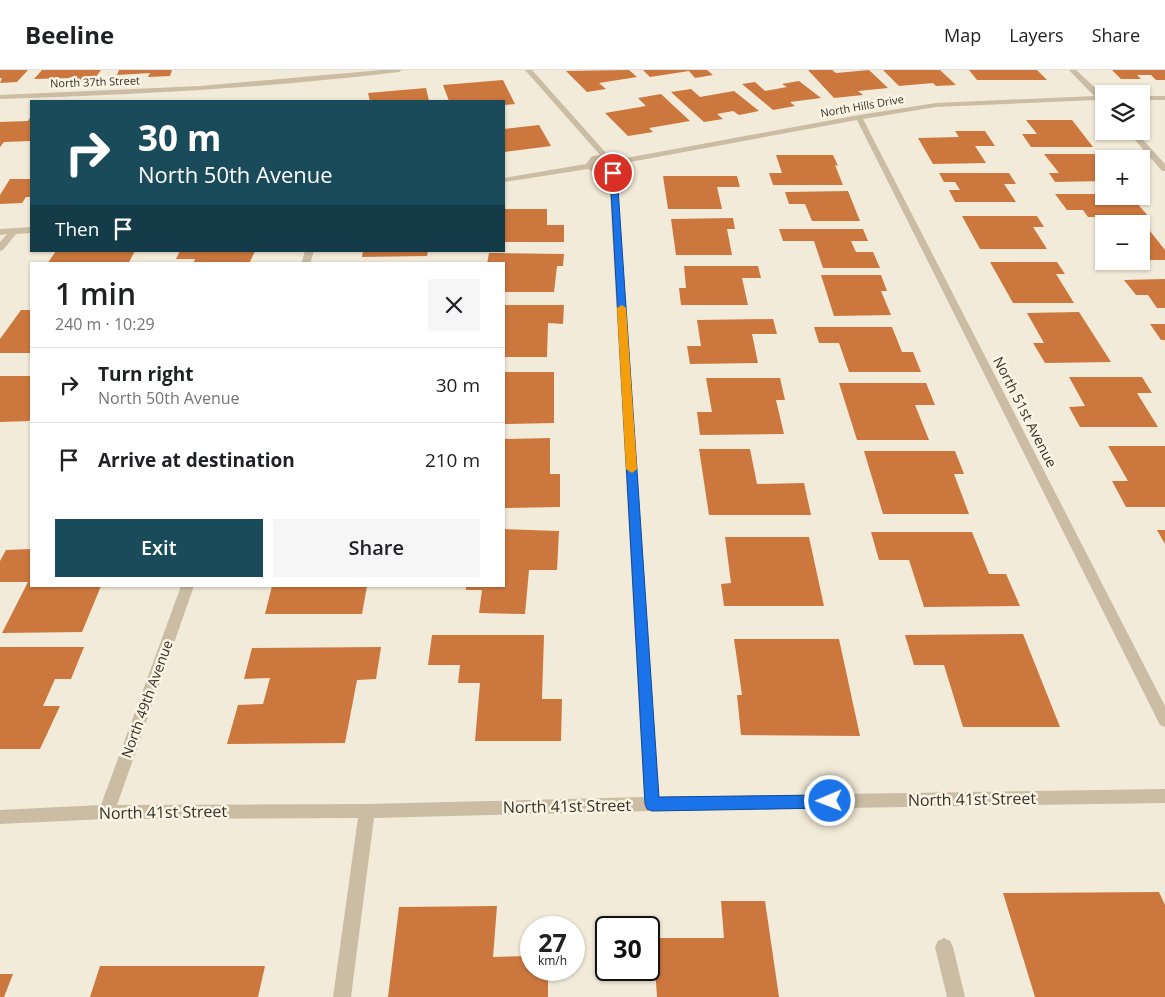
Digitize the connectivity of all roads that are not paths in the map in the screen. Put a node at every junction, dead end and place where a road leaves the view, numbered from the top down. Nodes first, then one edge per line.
1 (399, 70) edge
2 (528, 70) edge
3 (1072, 70) edge
4 (1095, 92) edge
5 (0, 97) edge
6 (1150, 98) edge
7 (1165, 98) edge
8 (1095, 99) edge
9 (859, 117) junction
10 (1139, 140) edge
11 (605, 156) junction
12 (626, 160) junction
13 (590, 166) junction
14 (1165, 168) edge
15 (613, 173) junction
16 (505, 180) edge
17 (30, 230) edge
18 (0, 232) edge
19 (13, 232) junction
20 (0, 248) edge
21 (188, 587) edge
22 (1165, 721) edge
23 (1165, 796) edge
24 (652, 804) junction
25 (367, 811) junction
26 (106, 812) junction
27 (0, 817) edge
28 (944, 947) dead end
29 (342, 997) edge
30 (956, 997) edge

1 - 5 street, North 37th Street
2 - 11 street
3 - 4 street
6 - 7 street
8 - 9 street, North Hills Drive
9 - 12 street, North Hills Drive
9 - 22 street, North 51st Avenue
10 - 14 street
11 - 12 street
11 - 13 street
12 - 15 street
13 - 15 street
13 - 16 street
15 - 24 street
17 - 19 street
18 - 19 street
19 - 20 street
21 - 26 street, North 49th Avenue
23 - 24 street, North 41st Street
24 - 25 street, North 41st Street
25 - 26 street, North 41st Street
25 - 29 street
26 - 27 street, North 41st Street
28 - 30 street

